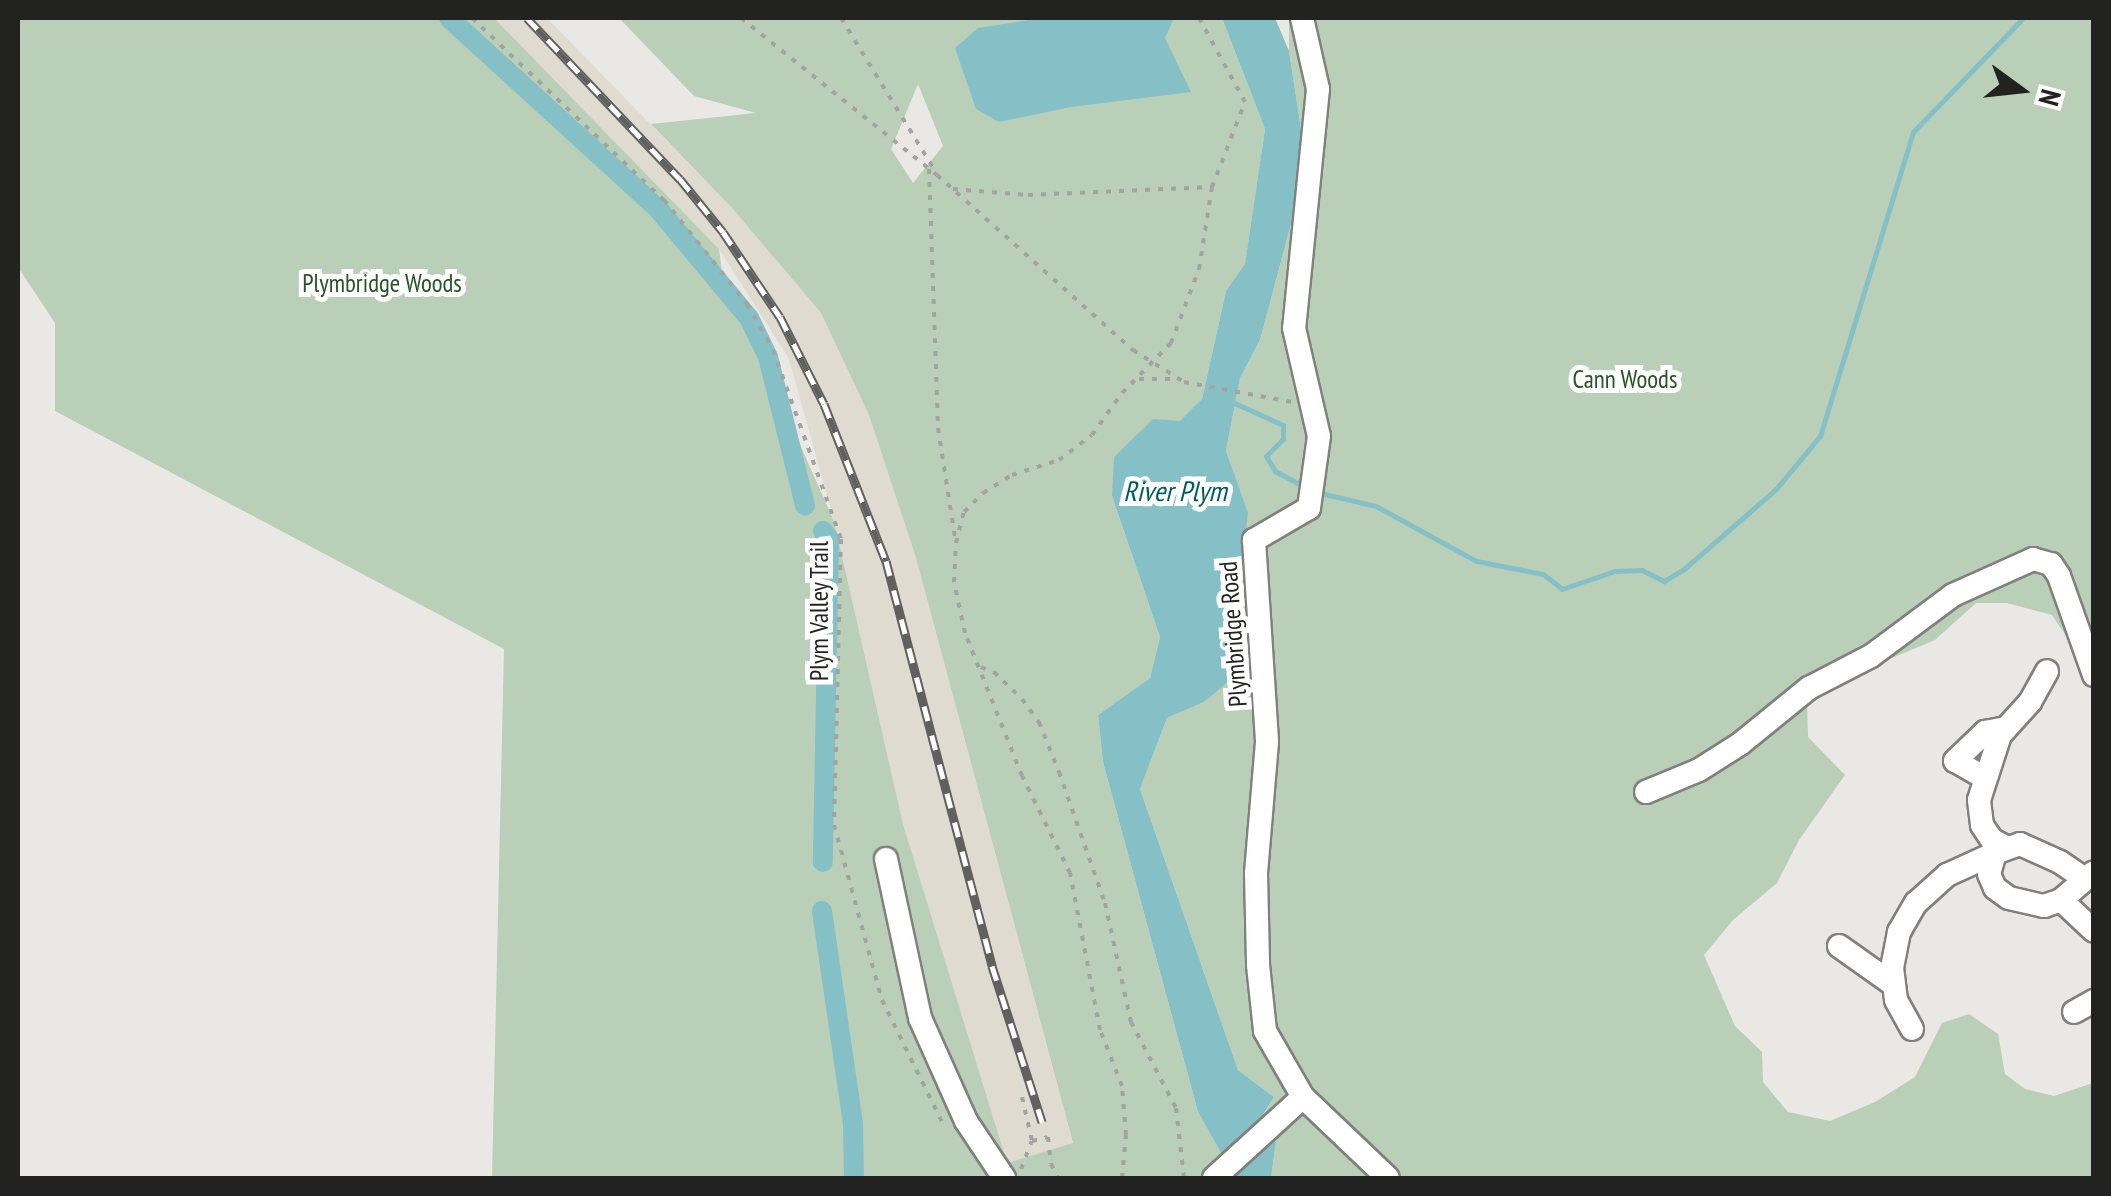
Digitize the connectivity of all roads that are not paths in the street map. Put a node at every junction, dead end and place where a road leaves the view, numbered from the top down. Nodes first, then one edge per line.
1 (1302, 18) edge
2 (2048, 671) dead end
3 (2094, 675) edge
4 (2005, 728) junction
5 (1985, 778) junction
6 (1646, 792) dead end
7 (2000, 850) junction
8 (886, 859) dead end
9 (2089, 875) edge
10 (2061, 900) junction
11 (2094, 931) edge
12 (1839, 946) dead end
13 (1894, 985) junction
14 (1912, 1029) dead end
15 (1304, 1097) junction
16 (1012, 1177) edge
17 (1214, 1178) edge
18 (1388, 1178) edge

1 - 15 street, Plymbridge Road
2 - 4 street
3 - 6 street
4 - 5 street
4 - 5 street
5 - 7 street
7 - 9 street
7 - 10 street
7 - 13 street
8 - 16 street
9 - 10 street
10 - 11 street
12 - 13 street
13 - 14 street
15 - 17 street
15 - 18 street, Plymbridge Road

